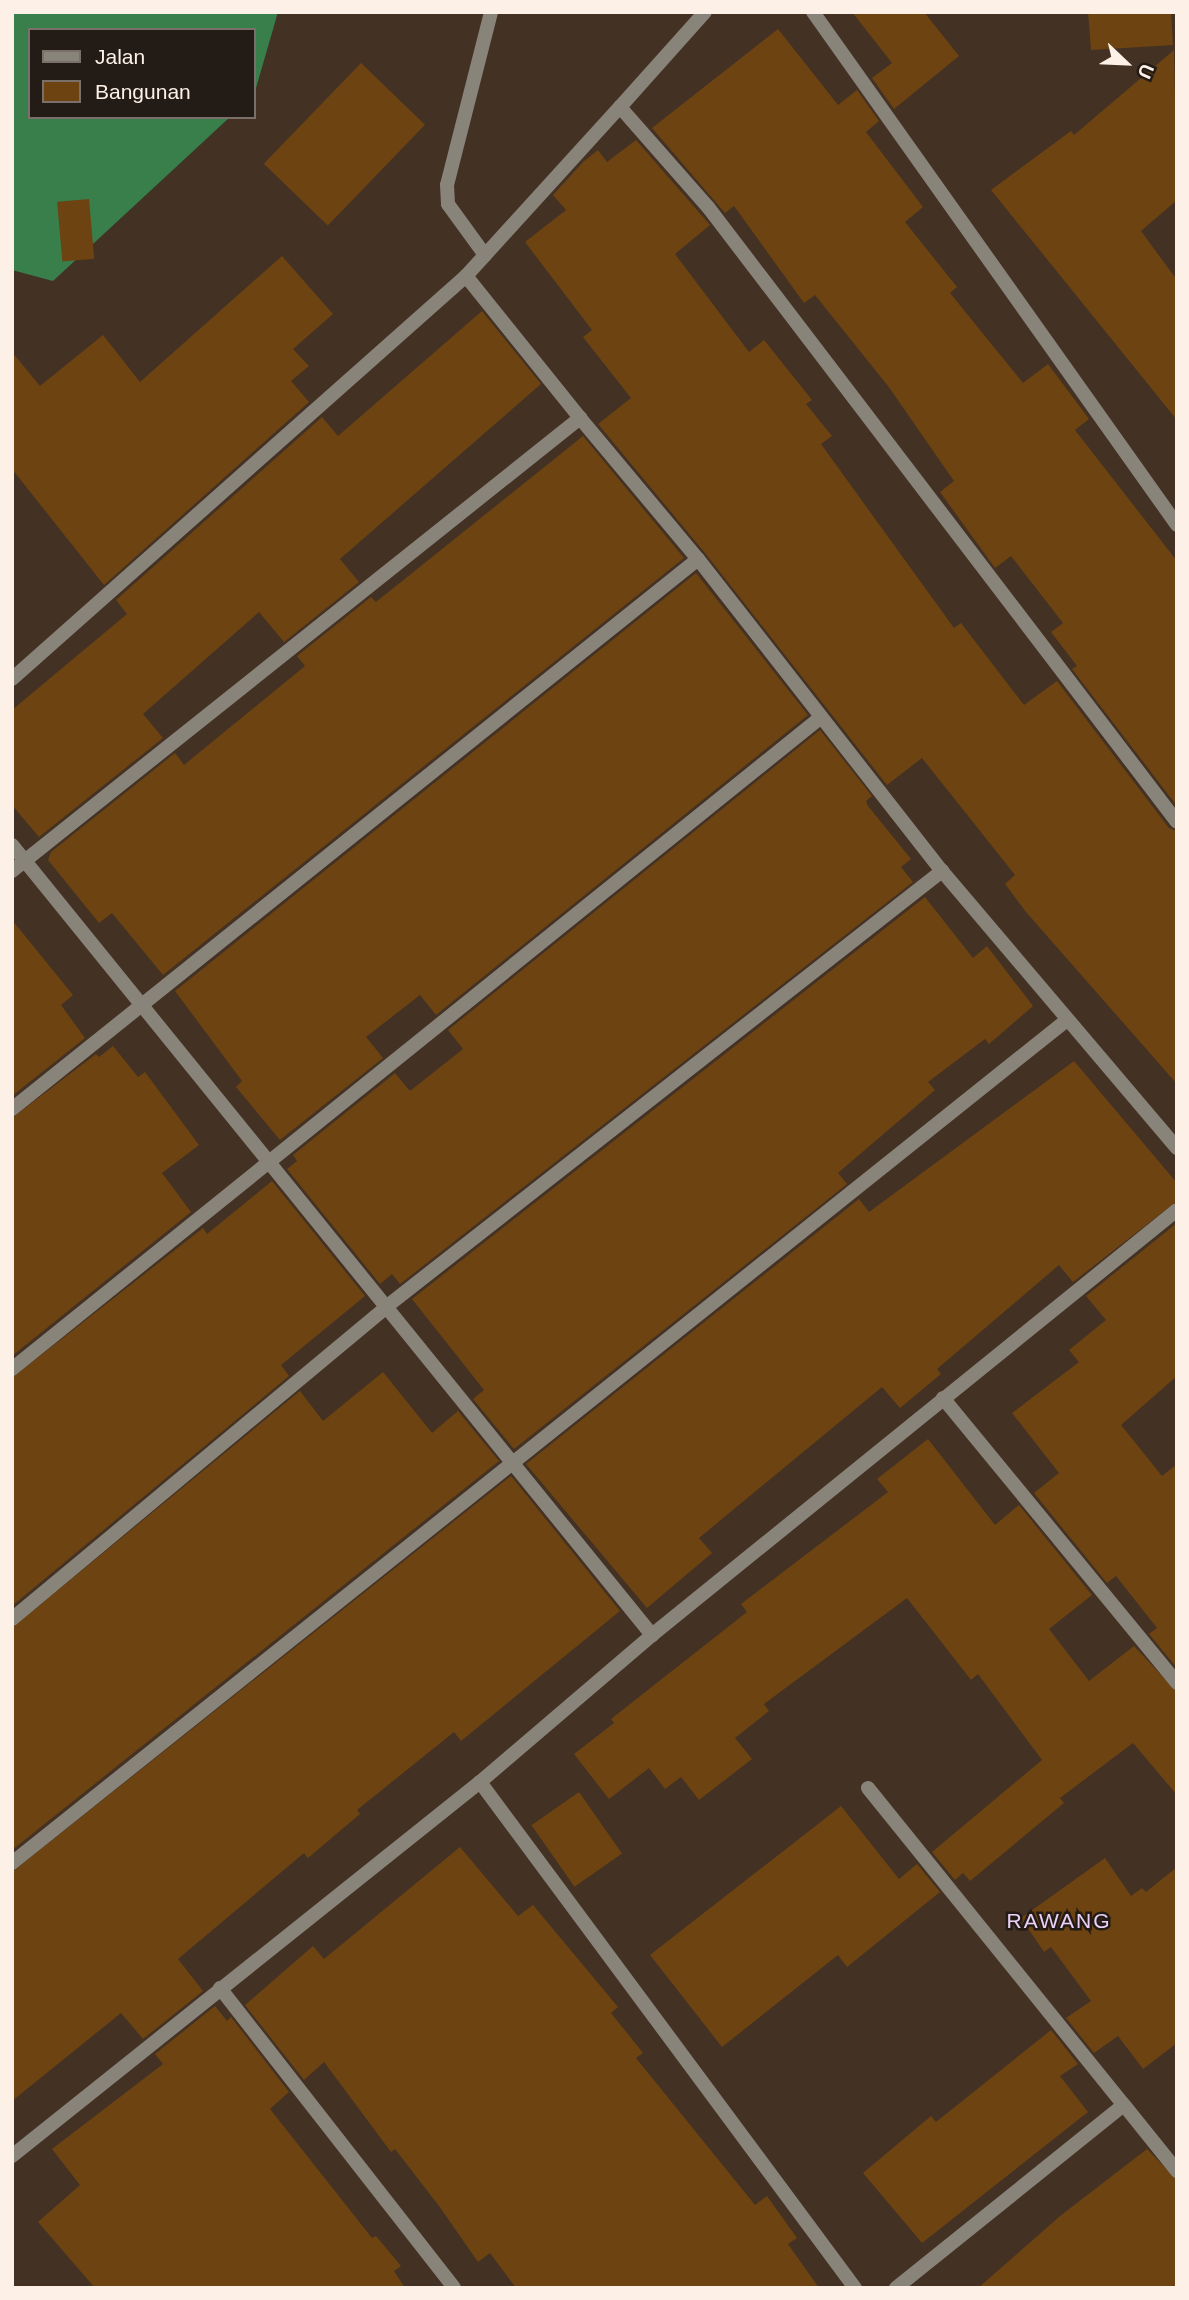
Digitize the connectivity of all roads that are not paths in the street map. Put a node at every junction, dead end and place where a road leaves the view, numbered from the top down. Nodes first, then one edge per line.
1 (491, 12) edge
2 (705, 12) edge
3 (813, 12) edge
4 (620, 107) junction
5 (485, 256) junction
6 (466, 276) junction
7 (580, 418) junction
8 (1177, 525) edge
9 (698, 559) junction
10 (12, 679) edge
11 (820, 718) junction
12 (1177, 822) edge
13 (12, 845) edge
14 (25, 861) junction
15 (12, 871) edge
16 (942, 871) junction
17 (142, 1005) junction
18 (1067, 1020) junction
19 (12, 1109) edge
20 (1177, 1148) edge
21 (270, 1164) junction
22 (1177, 1210) edge
23 (386, 1307) junction
24 (12, 1369) edge
25 (943, 1398) junction
26 (513, 1464) junction
27 (12, 1619) edge
28 (652, 1635) junction
29 (1177, 1683) edge
30 (480, 1782) junction
31 (868, 1788) dead end
32 (12, 1863) edge
33 (220, 1988) junction
34 (1124, 2105) junction
35 (12, 2156) edge
36 (1177, 2171) edge
37 (454, 2288) edge
38 (855, 2288) edge
39 (896, 2288) edge

1 - 5 street
2 - 4 street
3 - 8 street
4 - 5 street
4 - 12 street
5 - 6 street
6 - 7 street
6 - 10 street
7 - 9 street
7 - 14 street
9 - 11 street
9 - 17 street
11 - 16 street
11 - 21 street
13 - 14 street
14 - 15 street
14 - 17 street
16 - 18 street
16 - 23 street
17 - 19 street
17 - 21 street
18 - 20 street
18 - 26 street
21 - 23 street
21 - 24 street
22 - 25 street
23 - 26 street
23 - 27 street
25 - 28 street
25 - 29 street
26 - 28 street
26 - 32 street
28 - 30 street
30 - 33 street
30 - 38 street
31 - 34 street
33 - 35 street
33 - 37 street
34 - 36 street
34 - 39 street

